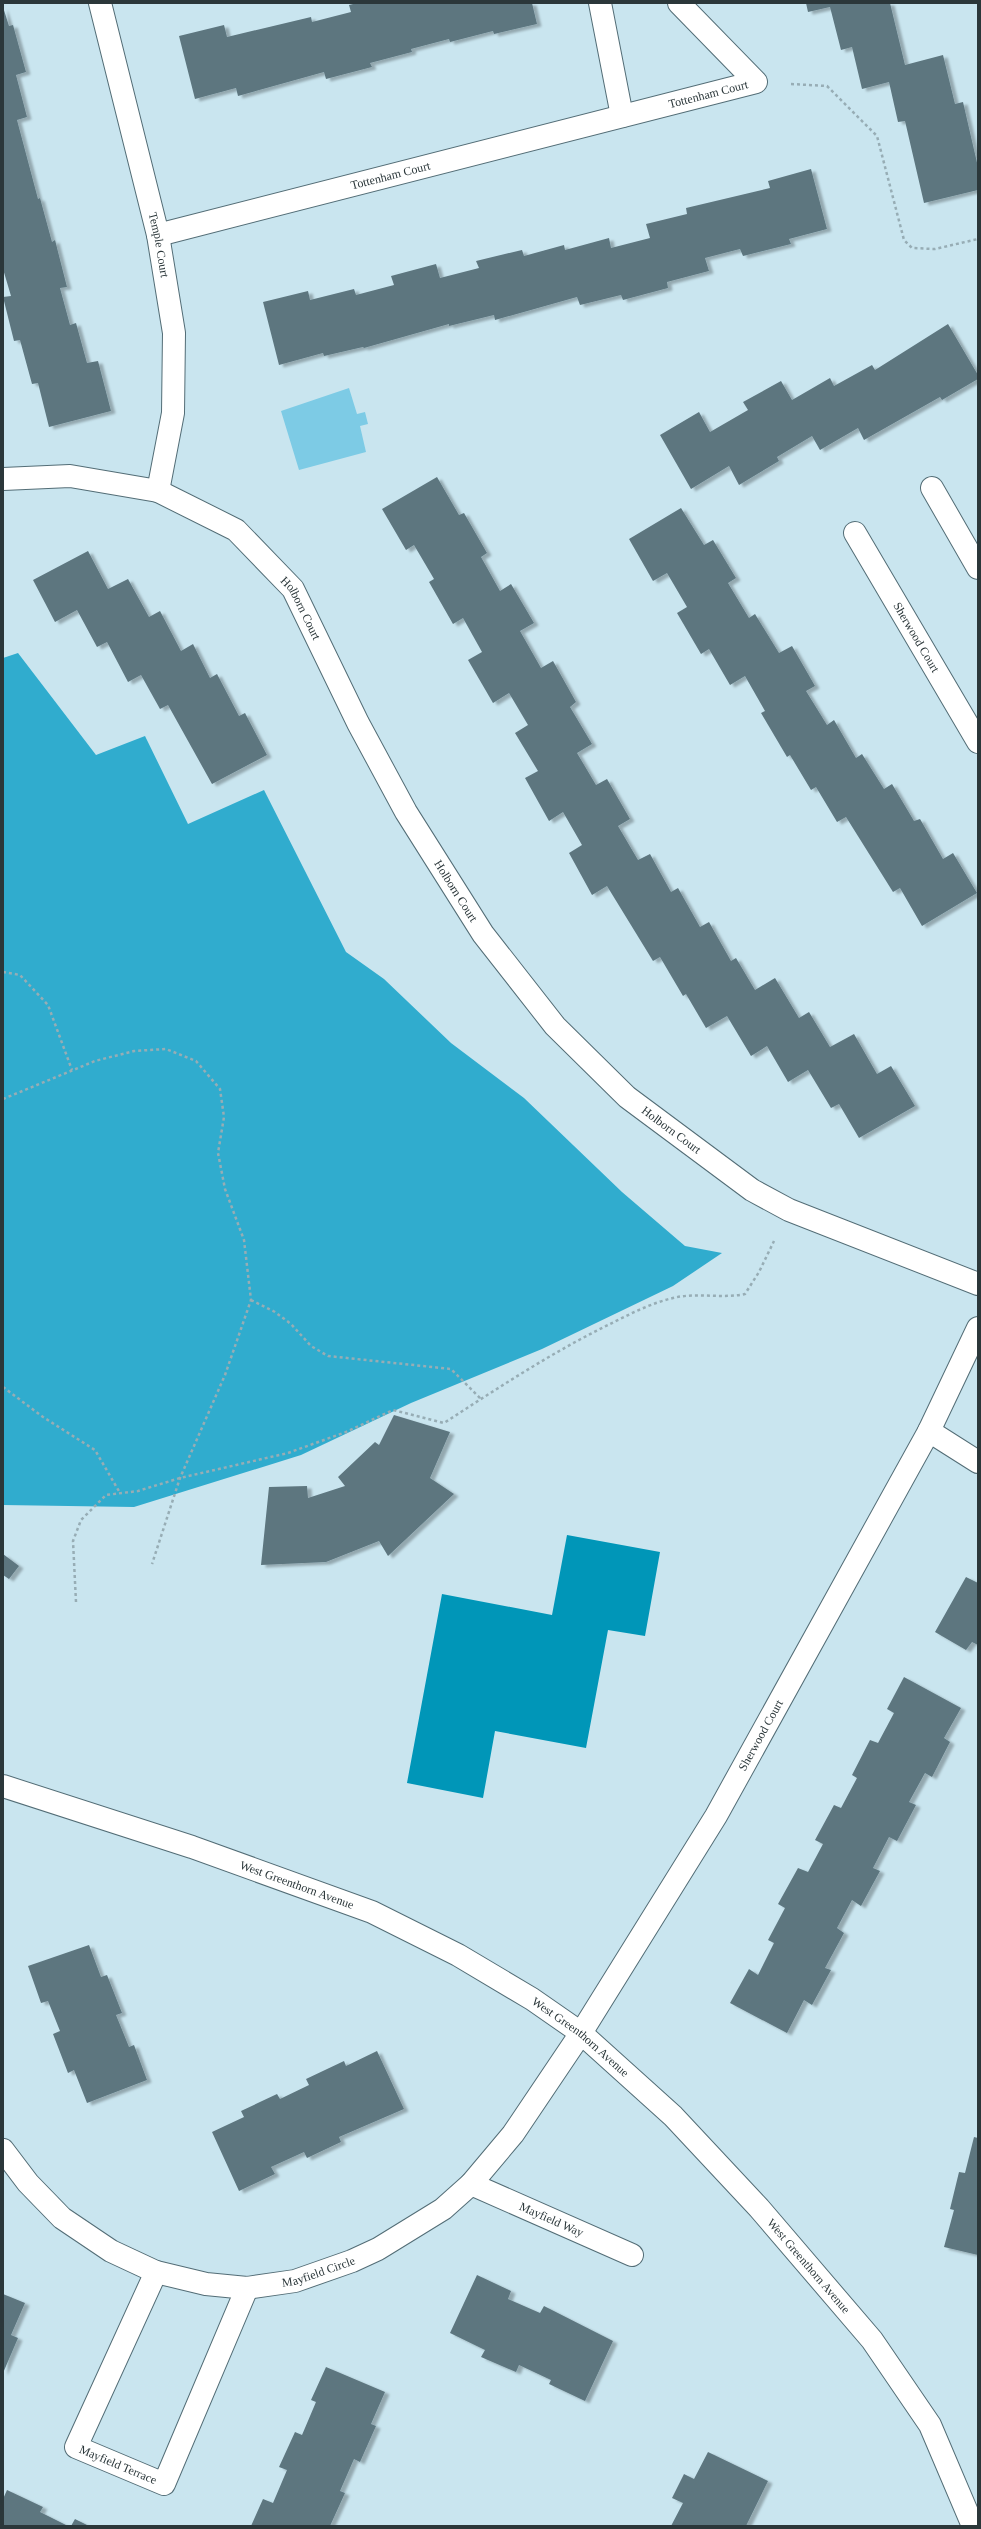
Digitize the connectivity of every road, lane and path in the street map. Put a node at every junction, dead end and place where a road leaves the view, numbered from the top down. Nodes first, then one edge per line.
1 (100, 3) edge
2 (600, 3) edge
3 (679, 3) edge
4 (756, 82) junction
5 (622, 116) junction
6 (158, 235) junction
7 (978, 239) edge
8 (3, 479) edge
9 (932, 488) dead end
10 (158, 491) junction
11 (855, 533) dead end
12 (978, 568) edge
13 (978, 742) edge
14 (3, 972) edge
15 (72, 1070) junction
16 (3, 1099) edge
17 (788, 1210) junction
18 (978, 1284) edge
19 (251, 1300) junction
20 (978, 1328) edge
21 (3, 1387) edge
22 (481, 1399) junction
23 (929, 1431) junction
24 (978, 1462) edge
25 (180, 1478) junction
26 (120, 1493) junction
27 (152, 1564) dead end
28 (76, 1602) dead end
29 (3, 1786) edge
30 (581, 2033) junction
31 (3, 2150) edge
32 (471, 2184) junction
33 (632, 2255) dead end
34 (156, 2272) junction
35 (247, 2288) junction
36 (973, 2526) edge

1 - 6 street, Temple Court
2 - 5 street
3 - 4 street, Tottenham Court
4 - 5 street, Tottenham Court
4 - 7 path
5 - 6 street, Tottenham Court
6 - 10 street, Temple Court
8 - 10 street, Holborn Court
9 - 12 street
10 - 17 street, Holborn Court
11 - 13 street, Sherwood Court
14 - 15 path
15 - 16 path
15 - 19 path
17 - 18 street, Holborn Court
17 - 22 path
19 - 22 path
19 - 25 path
20 - 23 street, Sherwood Court
21 - 26 path
22 - 25 path
23 - 24 street
23 - 30 street, Sherwood Court
25 - 26 path
25 - 27 path
26 - 28 path
29 - 30 street, West Greenthorn Avenue
30 - 32 street, Mayfield Circle
30 - 36 street, West Greenthorn Avenue
31 - 34 street, Mayfield Circle
32 - 33 street, Mayfield Way
32 - 35 street, Mayfield Circle
34 - 35 street, Mayfield Circle
34 - 35 street, Mayfield Terrace

